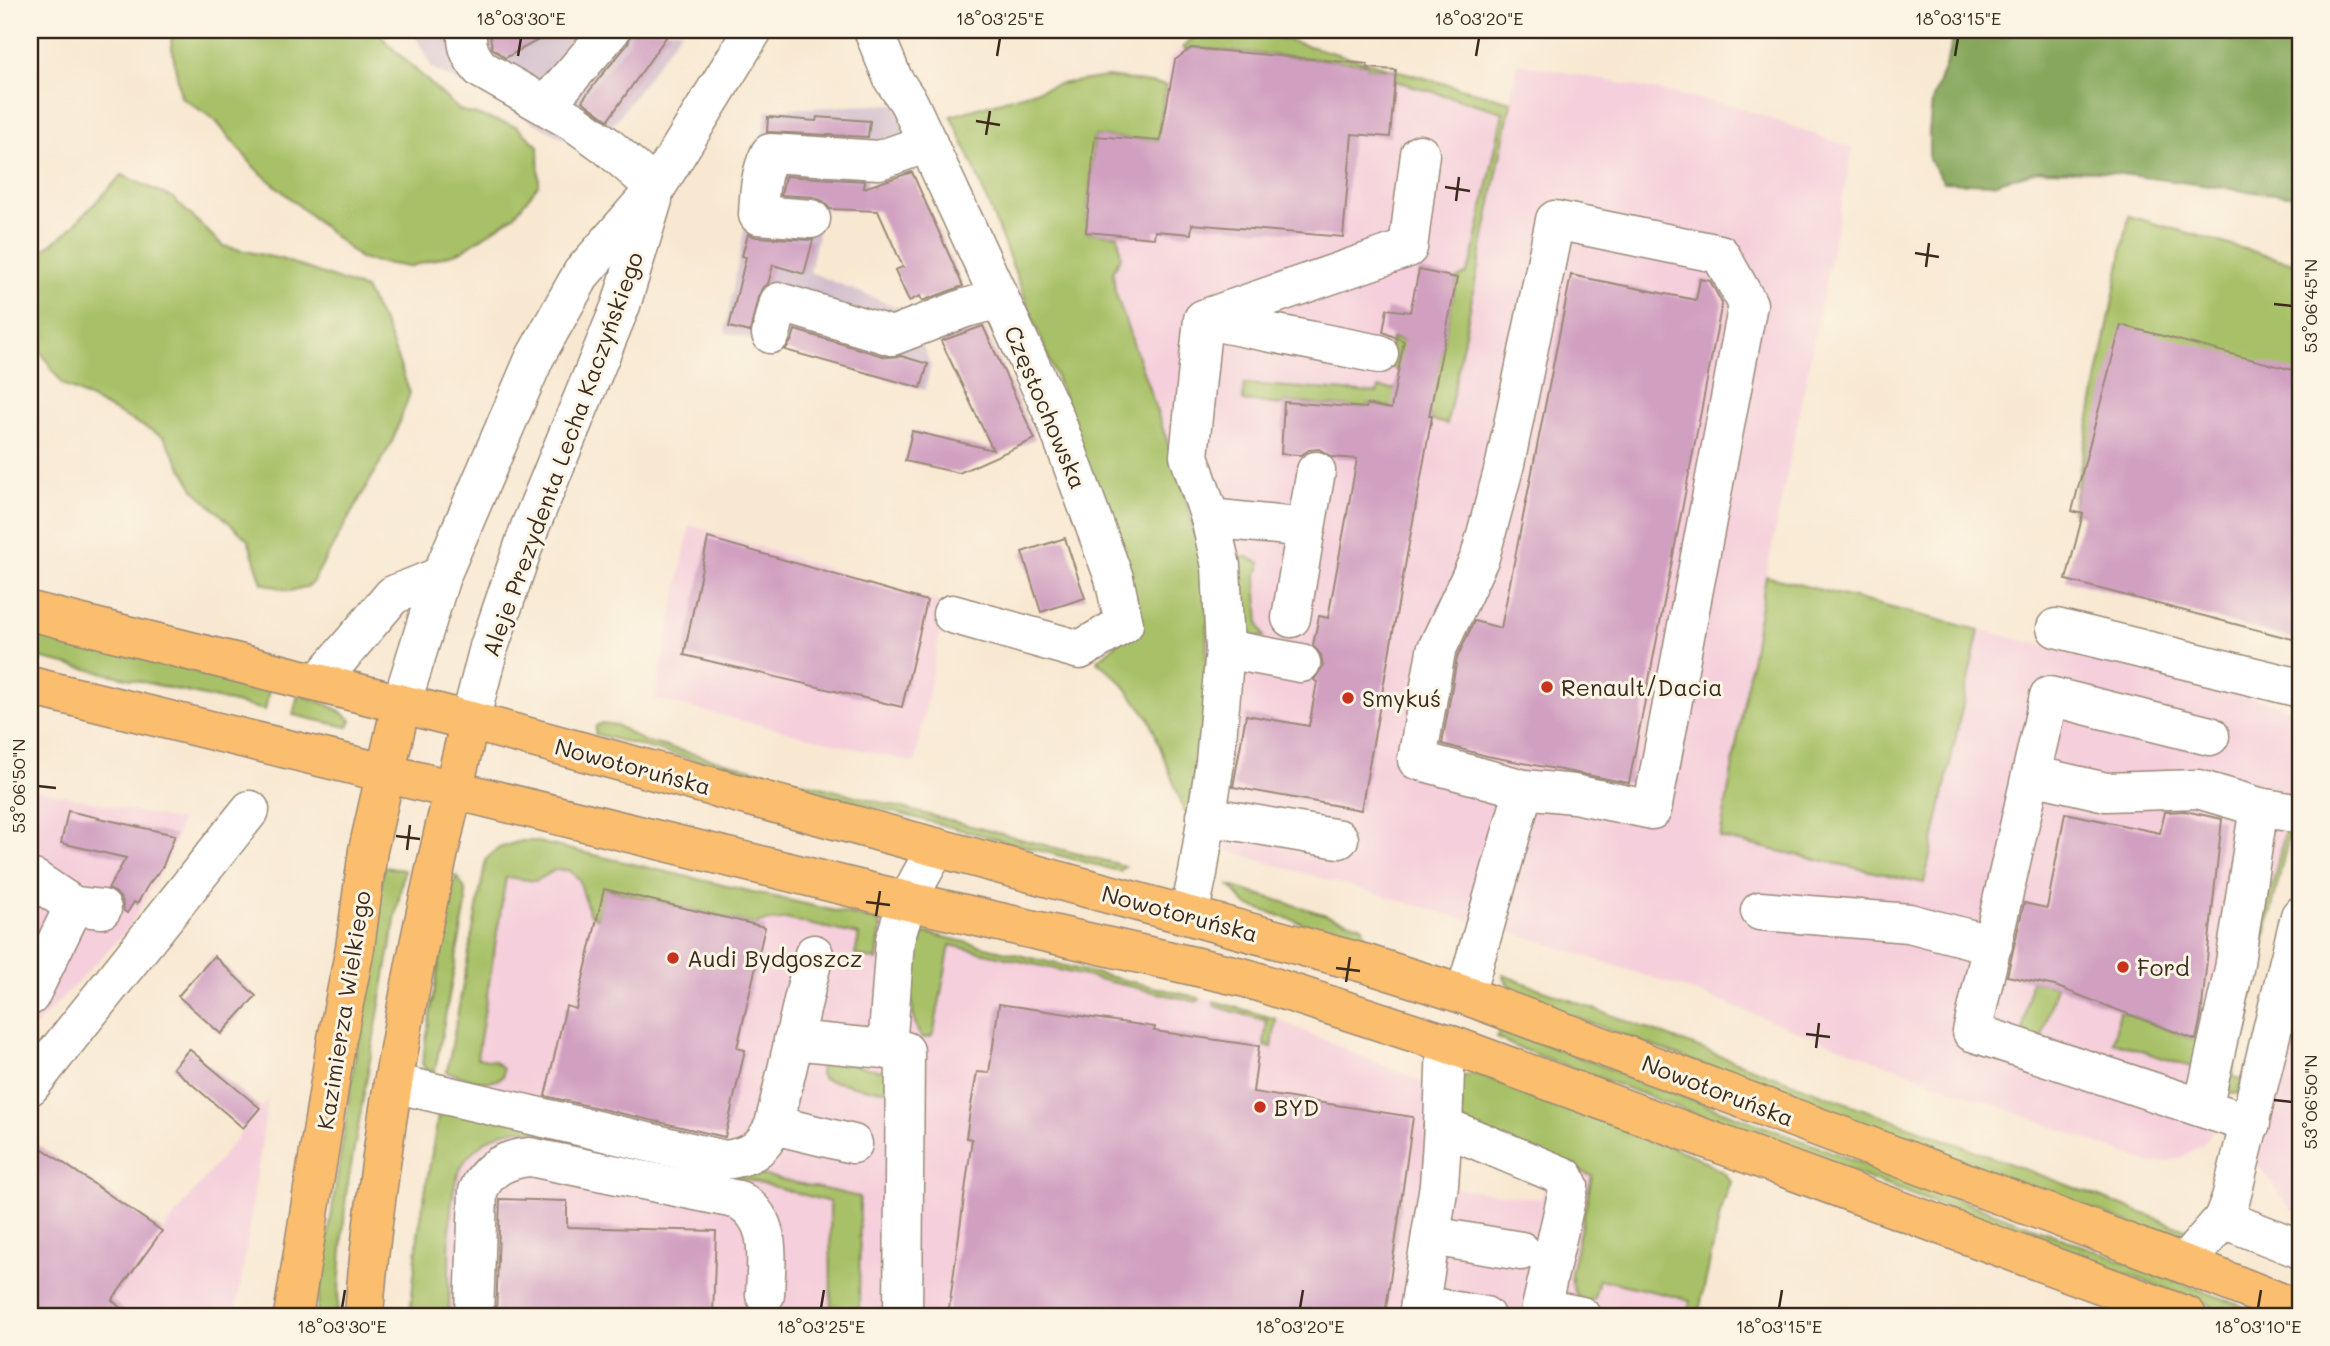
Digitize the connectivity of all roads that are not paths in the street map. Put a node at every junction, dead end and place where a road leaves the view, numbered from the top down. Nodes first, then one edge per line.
1 (467, 30) edge
2 (611, 30) edge
3 (753, 30) edge
4 (873, 30) edge
5 (547, 106) junction
6 (928, 143) junction
7 (1420, 154) dead end
8 (656, 188) junction
9 (811, 219) dead end
10 (1000, 299) junction
11 (778, 304) dead end
12 (1203, 319) junction
13 (1379, 354) dead end
14 (1316, 471) dead end
15 (1210, 517) junction
16 (1306, 528) junction
17 (441, 576) junction
18 (30, 611) edge
19 (952, 614) dead end
20 (1291, 618) dead end
21 (2056, 628) dead end
22 (1225, 649) junction
23 (1301, 663) dead end
24 (320, 682) junction
25 (30, 686) edge
26 (2300, 688) edge
27 (401, 705) junction
28 (470, 721) junction
29 (2210, 736) dead end
30 (384, 774) junction
31 (2032, 775) junction
32 (453, 789) junction
33 (1524, 789) junction
34 (2259, 807) junction
35 (250, 810) dead end
36 (2300, 814) edge
37 (1206, 816) junction
38 (1339, 839) dead end
39 (936, 848) junction
40 (34, 879) dead end
41 (908, 901) junction
42 (1760, 911) dead end
43 (1189, 915) junction
44 (2300, 916) edge
45 (1993, 945) junction
46 (814, 954) dead end
47 (1465, 995) junction
48 (30, 998) edge
49 (78, 1028) junction
50 (793, 1040) junction
51 (1446, 1042) junction
52 (887, 1050) junction
53 (393, 1083) junction
54 (30, 1086) edge
55 (2203, 1108) junction
56 (2251, 1124) junction
57 (774, 1125) junction
58 (1443, 1126) junction
59 (853, 1144) dead end
60 (2222, 1219) junction
61 (1431, 1236) junction
62 (2300, 1249) edge
63 (1521, 1251) dead end
64 (2184, 1264) junction
65 (765, 1295) dead end
66 (2300, 1310) edge
67 (1419, 1311) edge
68 (1539, 1312) edge
69 (293, 1316) edge
70 (364, 1316) edge
71 (474, 1316) edge
72 (903, 1316) edge
73 (1485, 1316) edge
74 (1581, 1316) edge
75 (2187, 1316) edge

1 - 5 street
2 - 5 street
3 - 8 street, Aleje Prezydenta Lecha Kaczyńskiego
4 - 6 street, Częstochowska
5 - 8 street
6 - 9 street
6 - 10 street, Częstochowska
7 - 12 street
8 - 17 street, Aleje Prezydenta Lecha Kaczyńskiego
8 - 28 street, Aleje Prezydenta Lecha Kaczyńskiego
10 - 11 street
10 - 19 street, Częstochowska
12 - 13 street
12 - 15 street
14 - 16 street
15 - 16 street
15 - 22 street
16 - 20 street
17 - 24 street
17 - 27 street, Aleje Prezydenta Lecha Kaczyńskiego
18 - 24 main road, Nowotoruńska
21 - 26 street
22 - 23 street
22 - 37 street
24 - 27 main road, Nowotoruńska
25 - 30 main road, Nowotoruńska
27 - 28 main road, Nowotoruńska
27 - 30 main road, Kazimierza Wielkiego
28 - 32 main road
28 - 39 main road, Nowotoruńska
29 - 31 street
30 - 32 main road, Nowotoruńska
30 - 69 main road, Kazimierza Wielkiego
31 - 34 street
31 - 45 street
32 - 41 main road, Nowotoruńska
32 - 53 main road
33 - 33 street
33 - 47 street
34 - 36 street
34 - 55 street
35 - 49 street
37 - 38 street
37 - 43 street
39 - 41 street
39 - 43 main road, Nowotoruńska
40 - 48 street
41 - 51 main road, Nowotoruńska
41 - 52 street
42 - 45 street
43 - 47 main road, Nowotoruńska
44 - 56 street
45 - 55 street
46 - 50 street
47 - 64 main road, Nowotoruńska
48 - 49 street
49 - 54 street
50 - 52 street
50 - 57 street
51 - 58 street
51 - 75 main road, Nowotoruńska
52 - 72 street
53 - 57 street
53 - 70 main road
55 - 56 street
56 - 60 street
57 - 59 street
58 - 61 street
58 - 68 street
60 - 62 street
60 - 64 street
61 - 63 street
61 - 67 street
64 - 66 main road, Nowotoruńska
65 - 71 street
67 - 73 street
68 - 74 street

